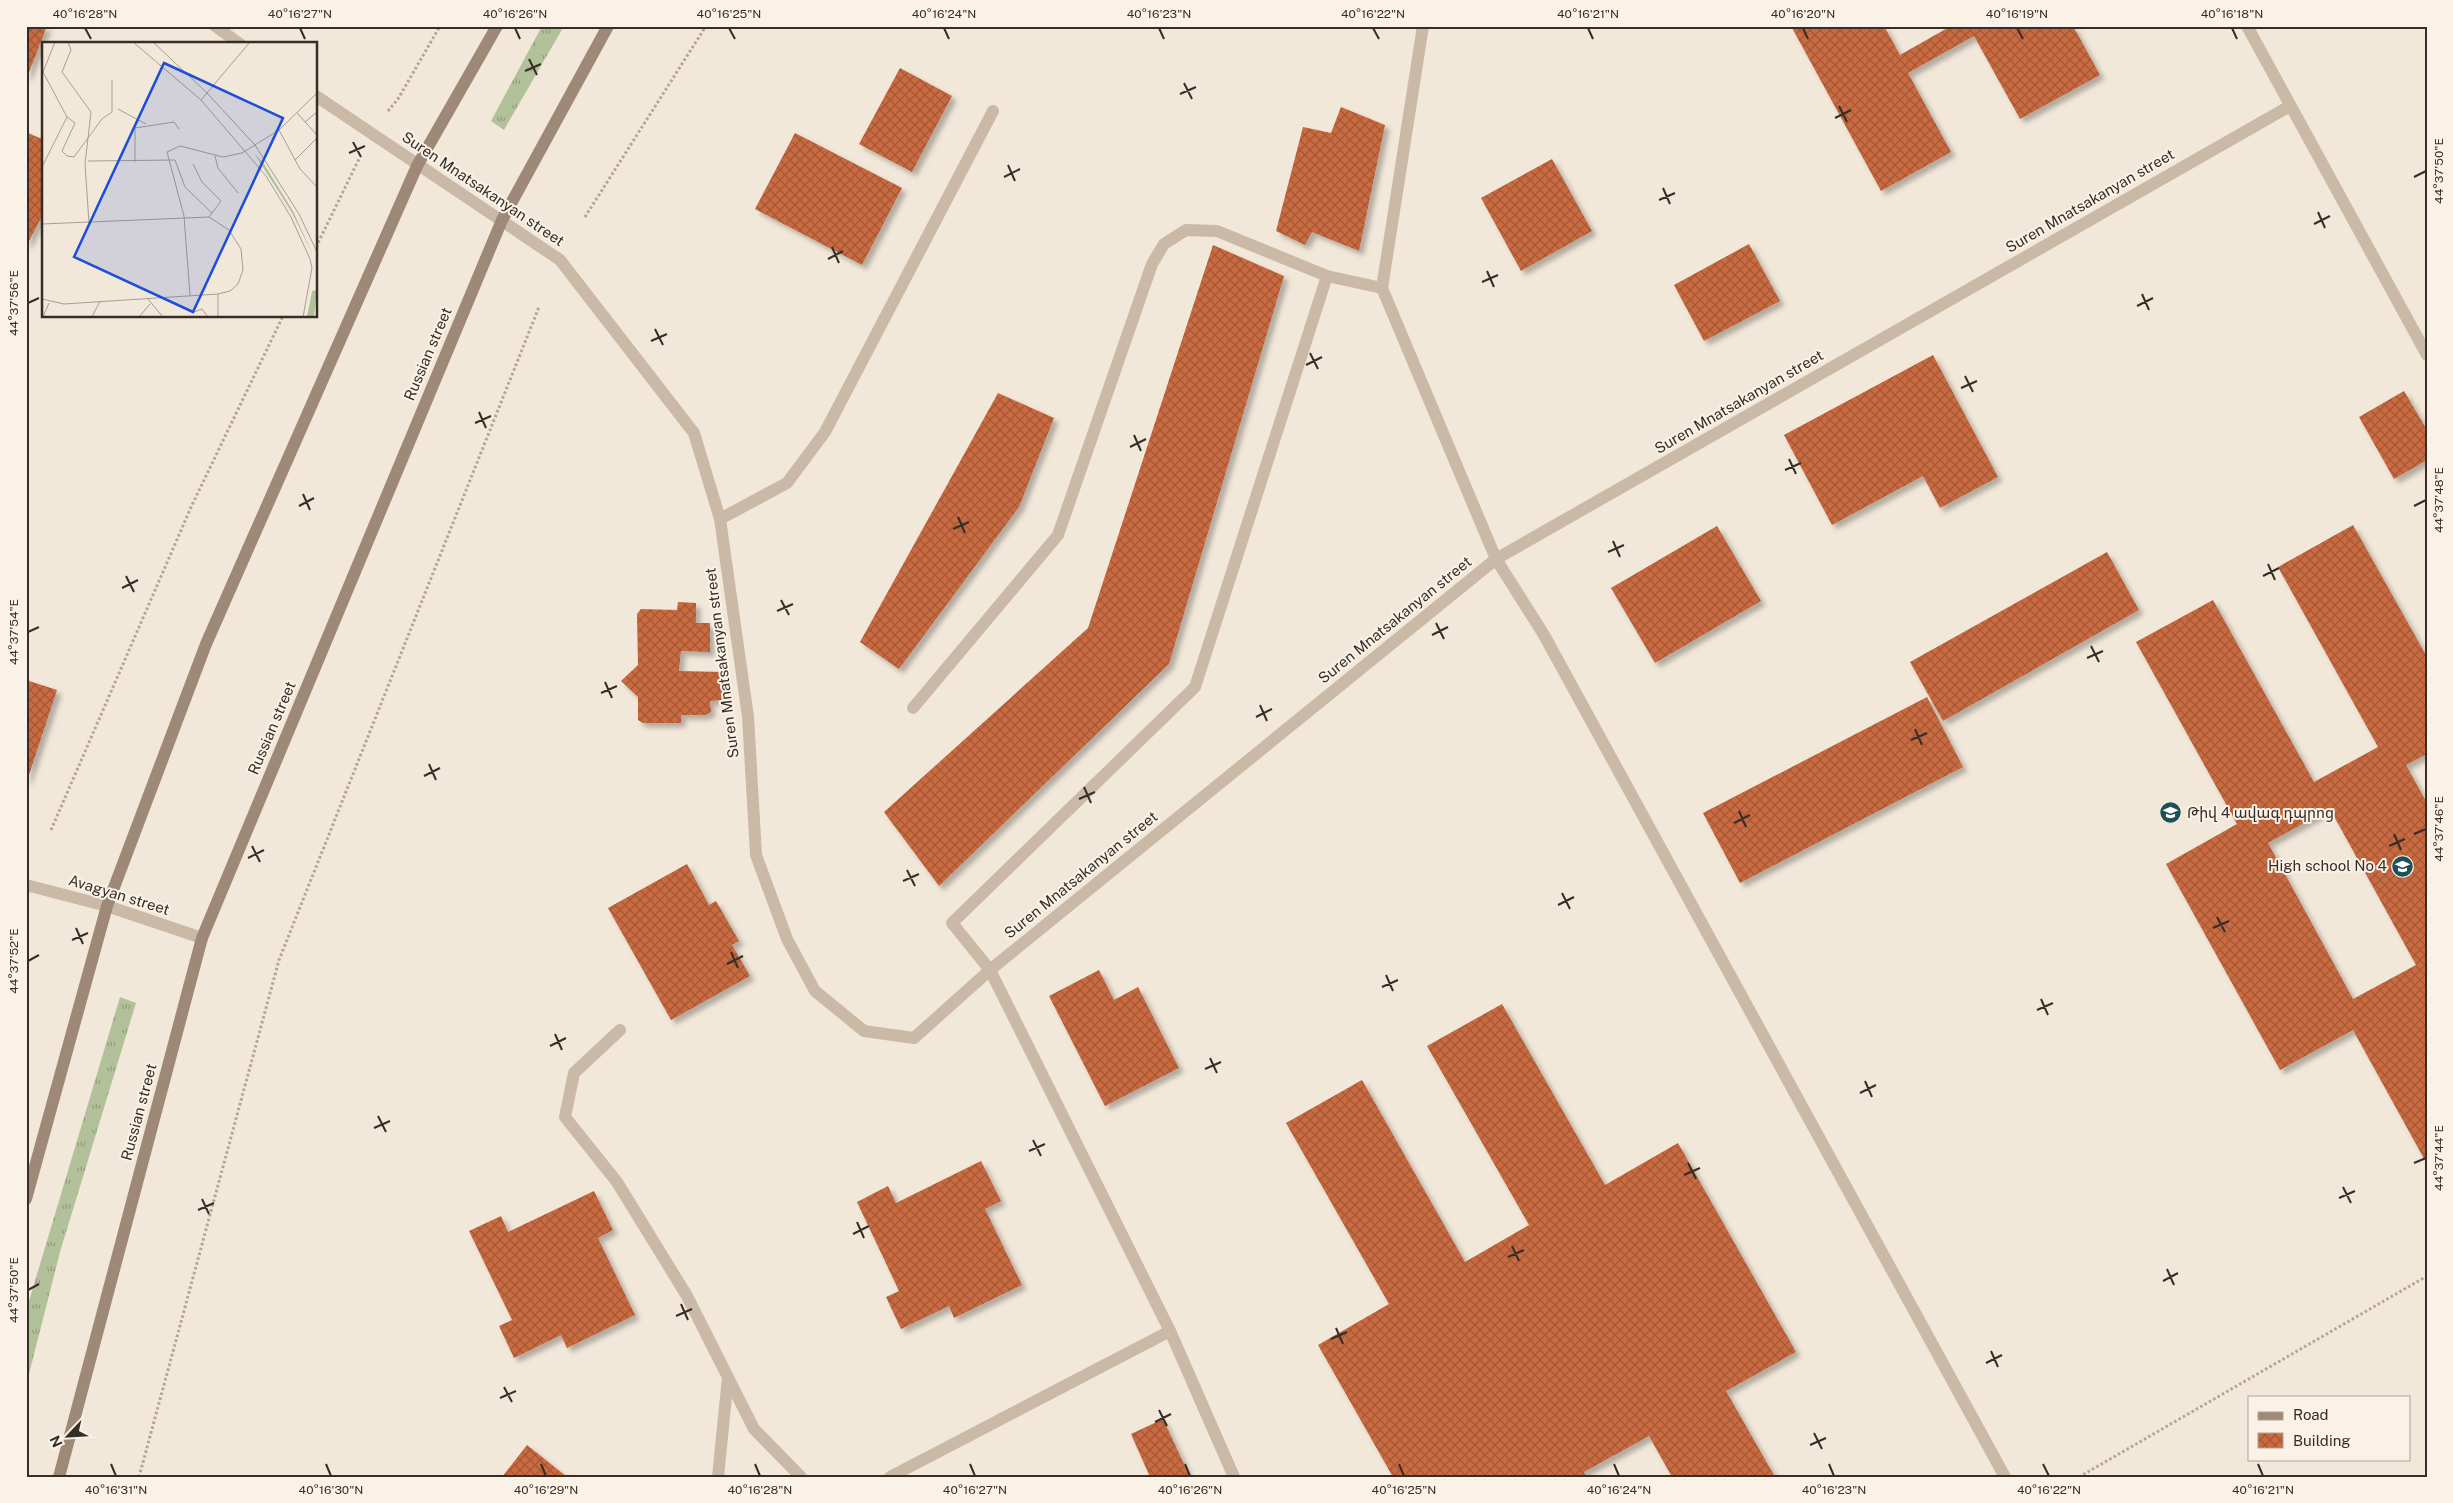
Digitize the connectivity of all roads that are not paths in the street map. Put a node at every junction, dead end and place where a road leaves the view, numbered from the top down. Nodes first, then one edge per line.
1 (215, 26) edge
2 (497, 26) edge
3 (608, 26) edge
4 (1423, 26) edge
5 (2247, 26) edge
6 (237, 42) edge
7 (318, 97) edge
8 (2290, 106) junction
9 (992, 111) dead end
10 (417, 166) junction
11 (502, 220) junction
12 (1328, 276) junction
13 (1382, 288) junction
14 (2427, 355) edge
15 (720, 519) junction
16 (1496, 559) junction
17 (913, 708) dead end
18 (26, 885) edge
19 (108, 906) junction
20 (202, 938) junction
21 (990, 970) junction
22 (620, 1030) dead end
23 (26, 1200) edge
24 (1170, 1331) junction
25 (728, 1377) junction
26 (60, 1477) edge
27 (718, 1477) edge
28 (801, 1477) edge
29 (890, 1477) edge
30 (1234, 1477) edge
31 (2005, 1477) edge

1 - 6 street
2 - 10 main road
3 - 11 main road, Russian street
4 - 13 street
5 - 8 street
7 - 10 street, Suren Mnatsakanyan street
8 - 14 street
8 - 16 street, Suren Mnatsakanyan street
9 - 15 street
10 - 11 street, Suren Mnatsakanyan street
10 - 19 main road
11 - 15 street, Suren Mnatsakanyan street
11 - 20 main road, Russian street
12 - 13 street
12 - 17 street
12 - 21 street
13 - 16 street
15 - 21 street, Suren Mnatsakanyan street
16 - 21 street, Suren Mnatsakanyan street
16 - 31 street
18 - 19 street, Avagyan street
19 - 20 street, Avagyan street
19 - 23 main road
20 - 26 main road, Russian street
21 - 24 street
22 - 25 street
24 - 29 street
24 - 30 street
25 - 27 street
25 - 28 street

